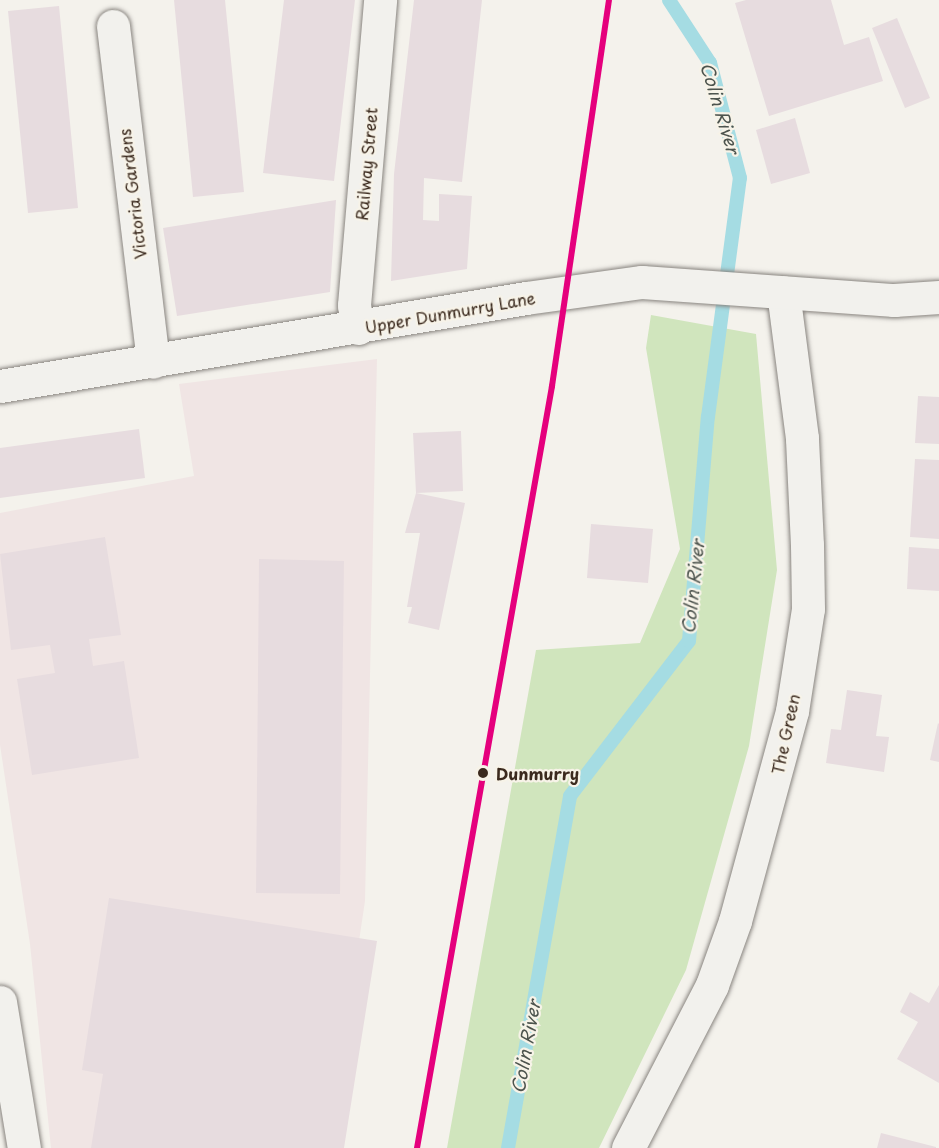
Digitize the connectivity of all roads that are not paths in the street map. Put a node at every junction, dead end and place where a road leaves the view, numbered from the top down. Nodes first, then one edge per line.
1 (380, 0) edge
2 (112, 26) dead end
3 (773, 290) junction
4 (939, 297) edge
5 (358, 328) junction
6 (153, 362) junction
7 (0, 386) edge
8 (0, 1002) edge
9 (24, 1148) edge
10 (627, 1148) edge

1 - 5 street, Railway Street
2 - 6 street, Victoria Gardens
3 - 4 street, Upper Dunmurry Lane
3 - 5 street, Upper Dunmurry Lane
3 - 10 street, The Green
5 - 6 street, Upper Dunmurry Lane
6 - 7 street, Upper Dunmurry Lane
8 - 9 street

